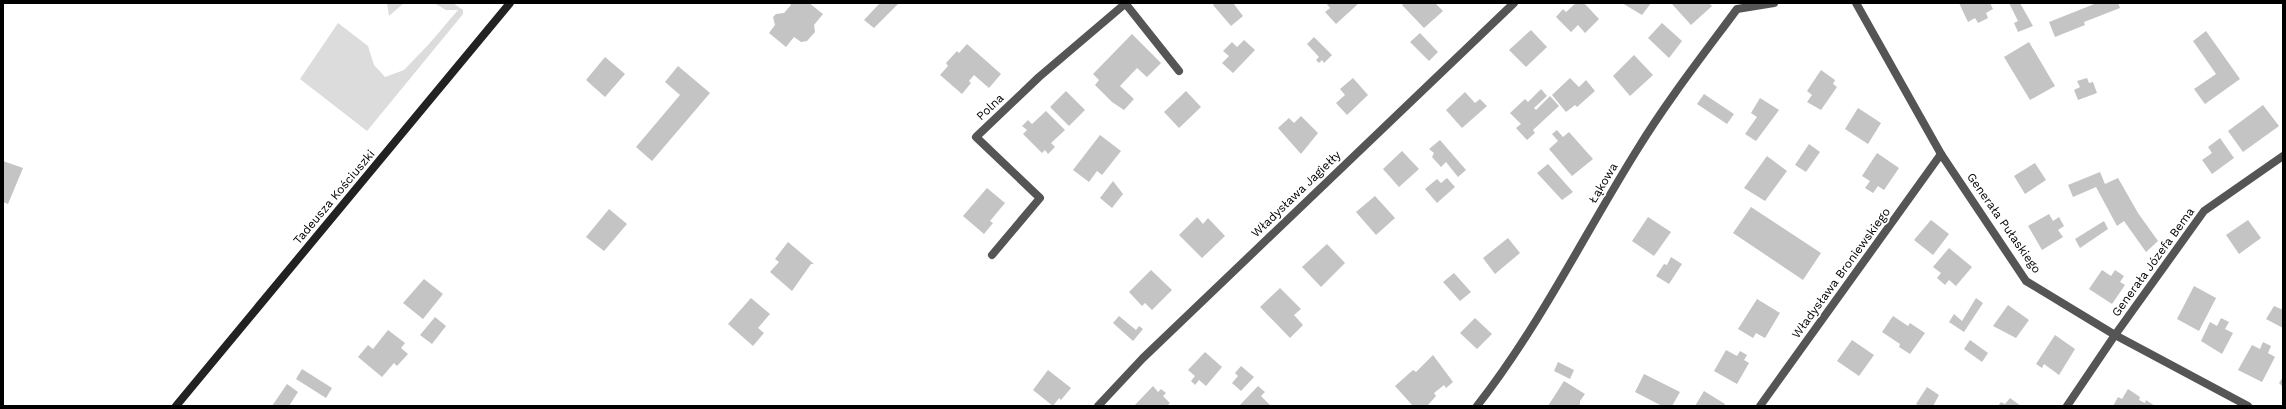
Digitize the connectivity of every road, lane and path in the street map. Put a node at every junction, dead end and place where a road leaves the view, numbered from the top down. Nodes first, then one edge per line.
1 (510, 3) edge
2 (1125, 3) edge
3 (1514, 3) edge
4 (1774, 3) edge
5 (1856, 3) edge
6 (1179, 71) dead end
7 (1942, 154) junction
8 (2283, 156) edge
9 (992, 255) dead end
10 (2115, 335) junction
11 (176, 406) edge
12 (1098, 406) edge
13 (1477, 406) edge
14 (1760, 406) edge
15 (2067, 406) edge
16 (2248, 406) edge

1 - 11 main road, Tadeusza Kościuszki
2 - 6 street, Polna
2 - 9 street, Polna
3 - 12 street, Władysława Jagiełły
4 - 13 street, Łąkowa
5 - 7 street, Generała Pułaskiego
7 - 10 street, Generała Pułaskiego
7 - 14 street, Władysława Broniewskiego
8 - 10 street, Generała Józefa Bema
10 - 15 street, Generała Józefa Bema
10 - 16 street, Generała Pułaskiego

